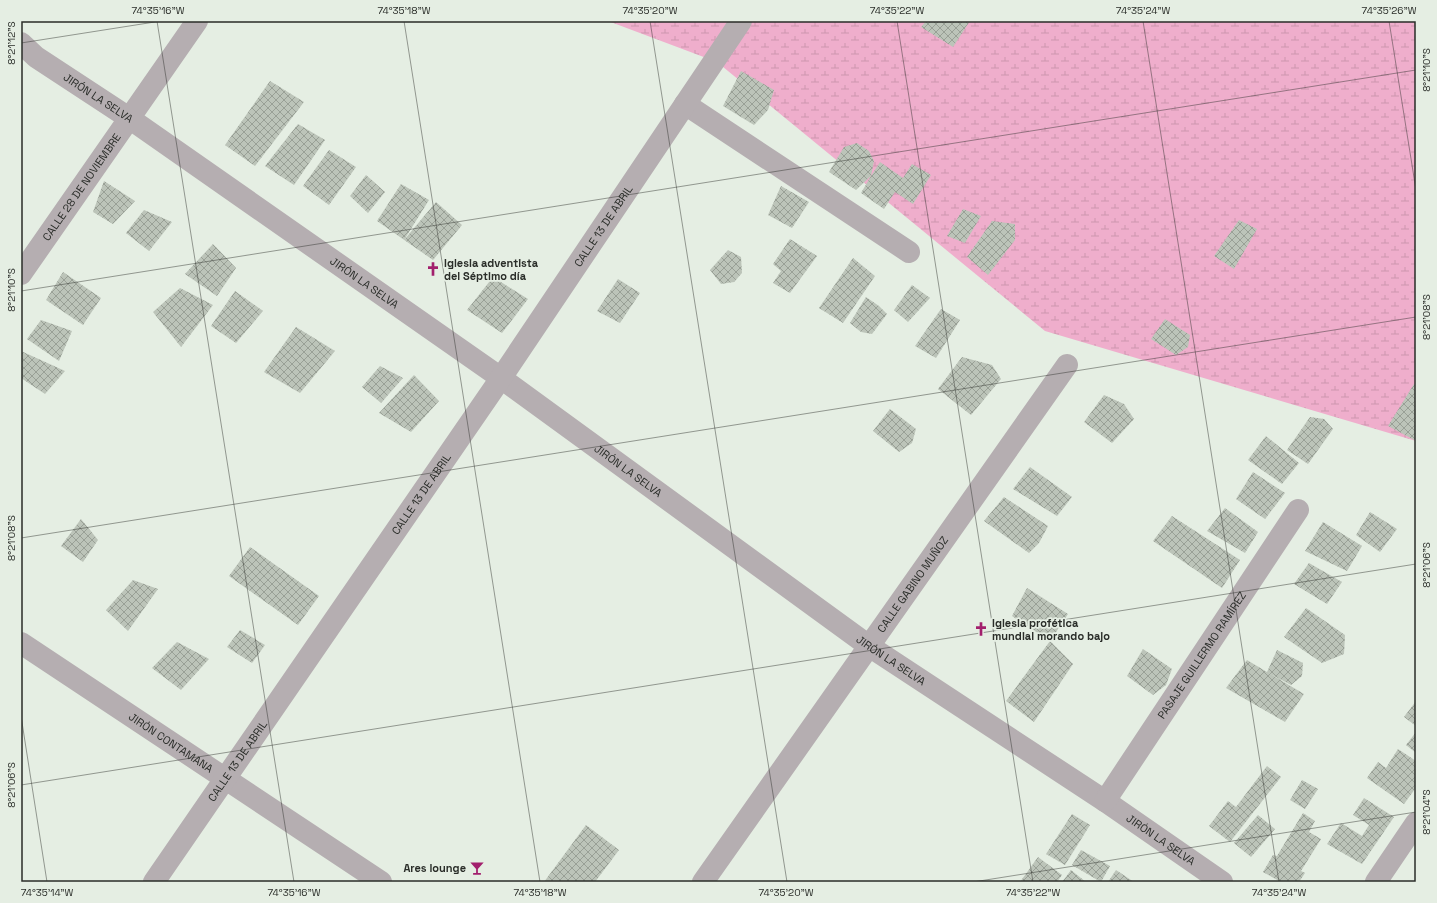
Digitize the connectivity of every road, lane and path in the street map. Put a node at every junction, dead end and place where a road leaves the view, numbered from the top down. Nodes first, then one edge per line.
1 (197, 21) edge
2 (741, 21) edge
3 (28, 50) edge
4 (686, 104) junction
5 (129, 118) junction
6 (910, 252) dead end
7 (21, 274) edge
8 (1067, 365) dead end
9 (500, 378) junction
10 (1298, 510) dead end
11 (21, 643) edge
12 (869, 646) junction
13 (227, 778) junction
14 (1105, 800) junction
15 (1416, 823) edge
16 (154, 882) edge
17 (381, 882) edge
18 (703, 882) edge
19 (1222, 882) edge
20 (1376, 882) edge

1 - 5 street, CALLE 28 DE NOVIEMBRE
2 - 4 street, CALLE 13 DE ABRIL
3 - 5 street, JIRÓN LA SELVA
4 - 6 street
4 - 9 street, CALLE 13 DE ABRIL
5 - 7 street, CALLE 28 DE NOVIEMBRE
5 - 9 street, JIRÓN LA SELVA
8 - 12 street, CALLE GABINO MUÑOZ
9 - 12 street, JIRÓN LA SELVA
9 - 13 street, CALLE 13 DE ABRIL
10 - 14 street, PASAJE GUILLERMO RAMÍREZ
11 - 13 street, JIRÓN CONTAMANA
12 - 14 street, JIRÓN LA SELVA
12 - 18 street, CALLE GABINO MUÑOZ
13 - 16 street, CALLE 13 DE ABRIL
13 - 17 street, JIRÓN CONTAMANA
14 - 19 street, JIRÓN LA SELVA
15 - 20 street

